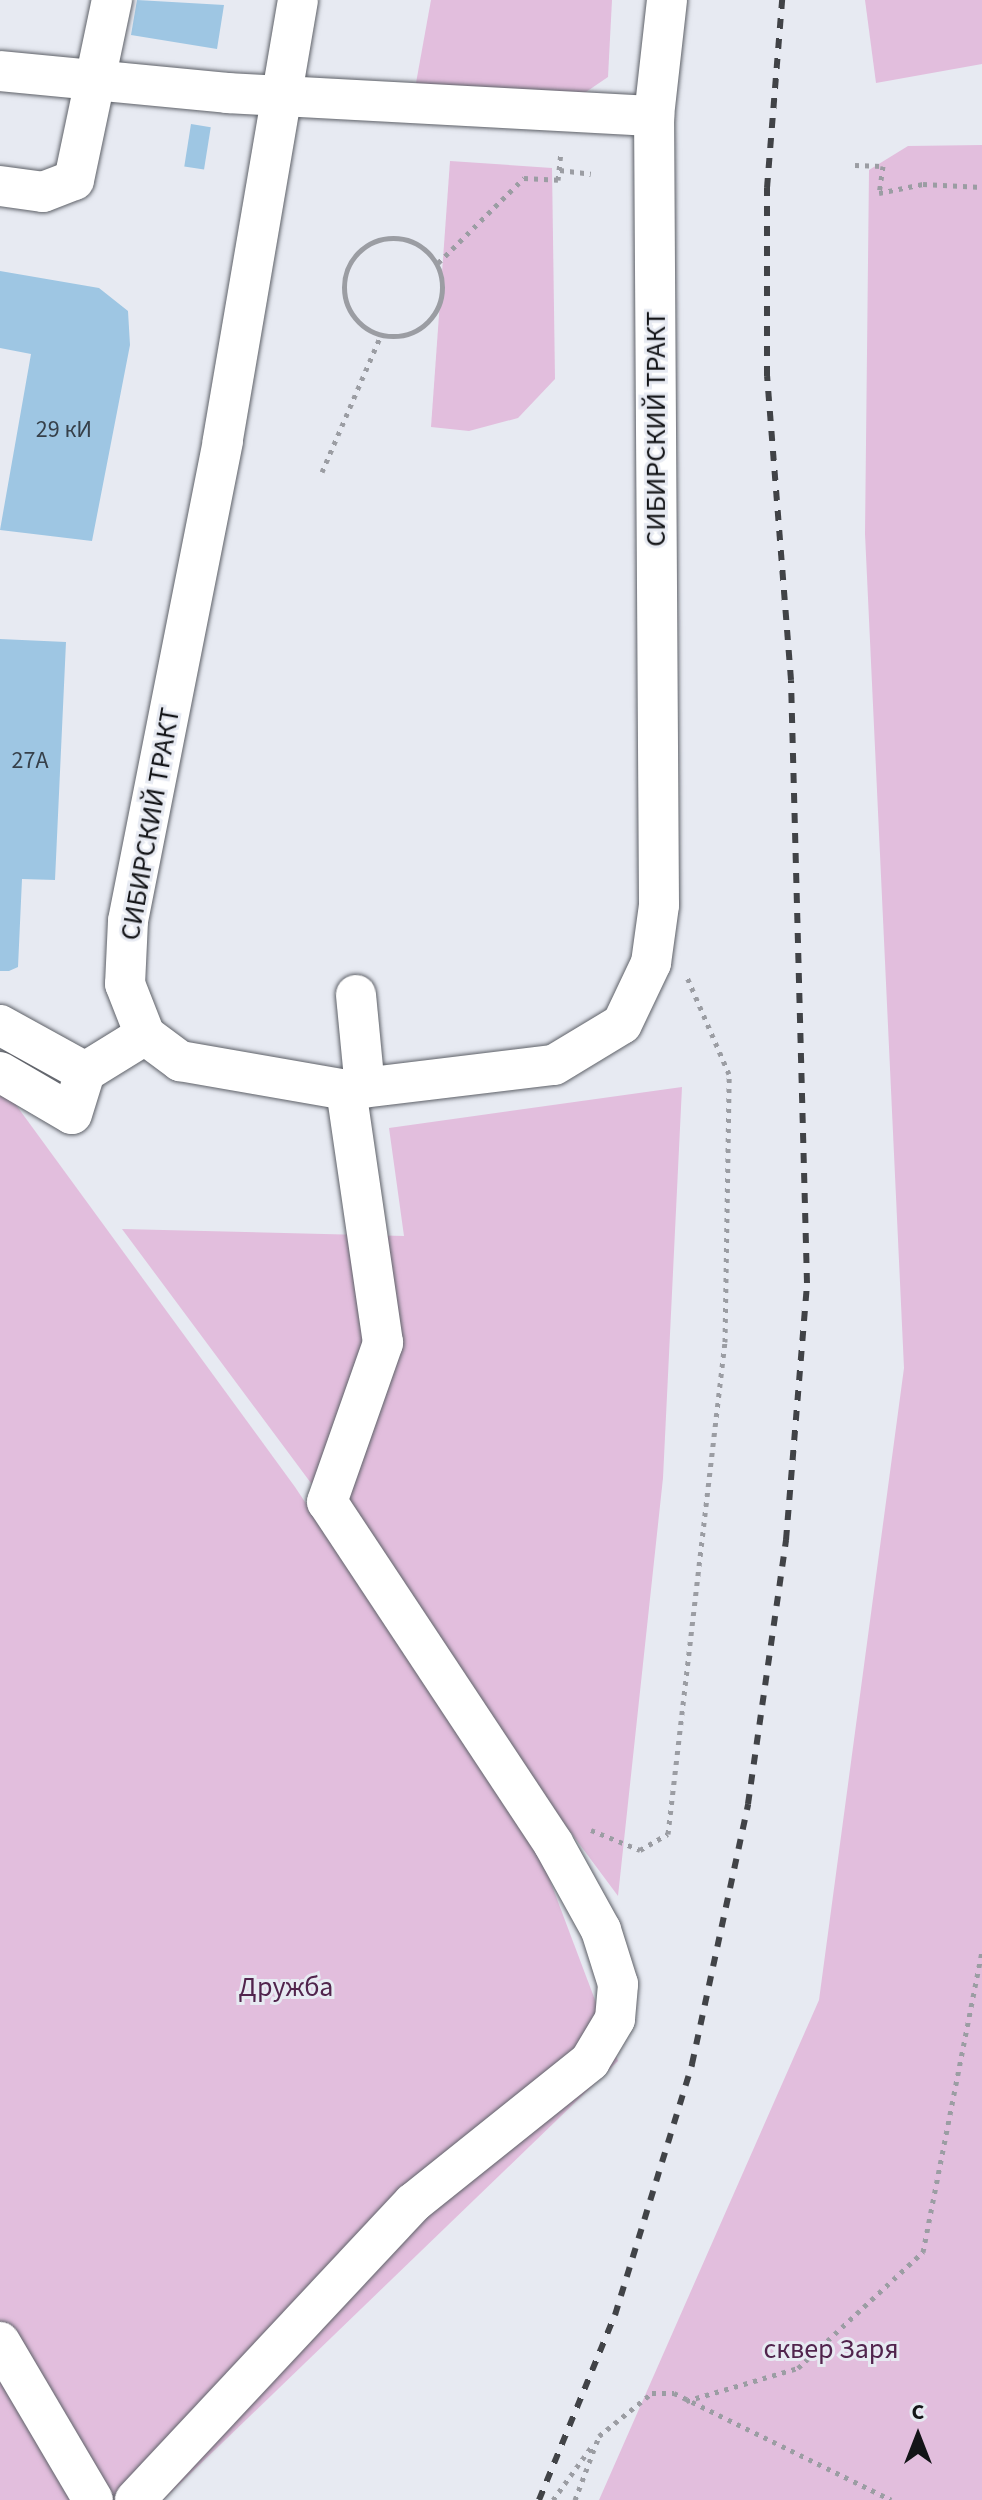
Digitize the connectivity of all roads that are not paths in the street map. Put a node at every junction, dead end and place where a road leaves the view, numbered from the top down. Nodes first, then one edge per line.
1 (112, 0) edge
2 (298, 0) edge
3 (667, 0) edge
4 (0, 71) edge
5 (97, 79) junction
6 (283, 97) junction
7 (654, 116) junction
8 (0, 186) edge
9 (356, 995) dead end
10 (0, 1025) edge
11 (145, 1035) junction
12 (0, 1072) edge
13 (85, 1072) junction
14 (356, 1089) junction
15 (0, 2342) edge
16 (93, 2500) edge
17 (135, 2500) edge

1 - 5 street
2 - 6 street, СИБИРСКИЙ ТРАКТ
3 - 7 street, СИБИРСКИЙ ТРАКТ
4 - 5 street
5 - 6 street
5 - 8 street
6 - 7 street
6 - 11 street, СИБИРСКИЙ ТРАКТ
7 - 14 street, СИБИРСКИЙ ТРАКТ
9 - 14 street
10 - 13 street
11 - 13 street
11 - 14 street, СИБИРСКИЙ ТРАКТ
12 - 13 street
14 - 17 street
15 - 16 street

